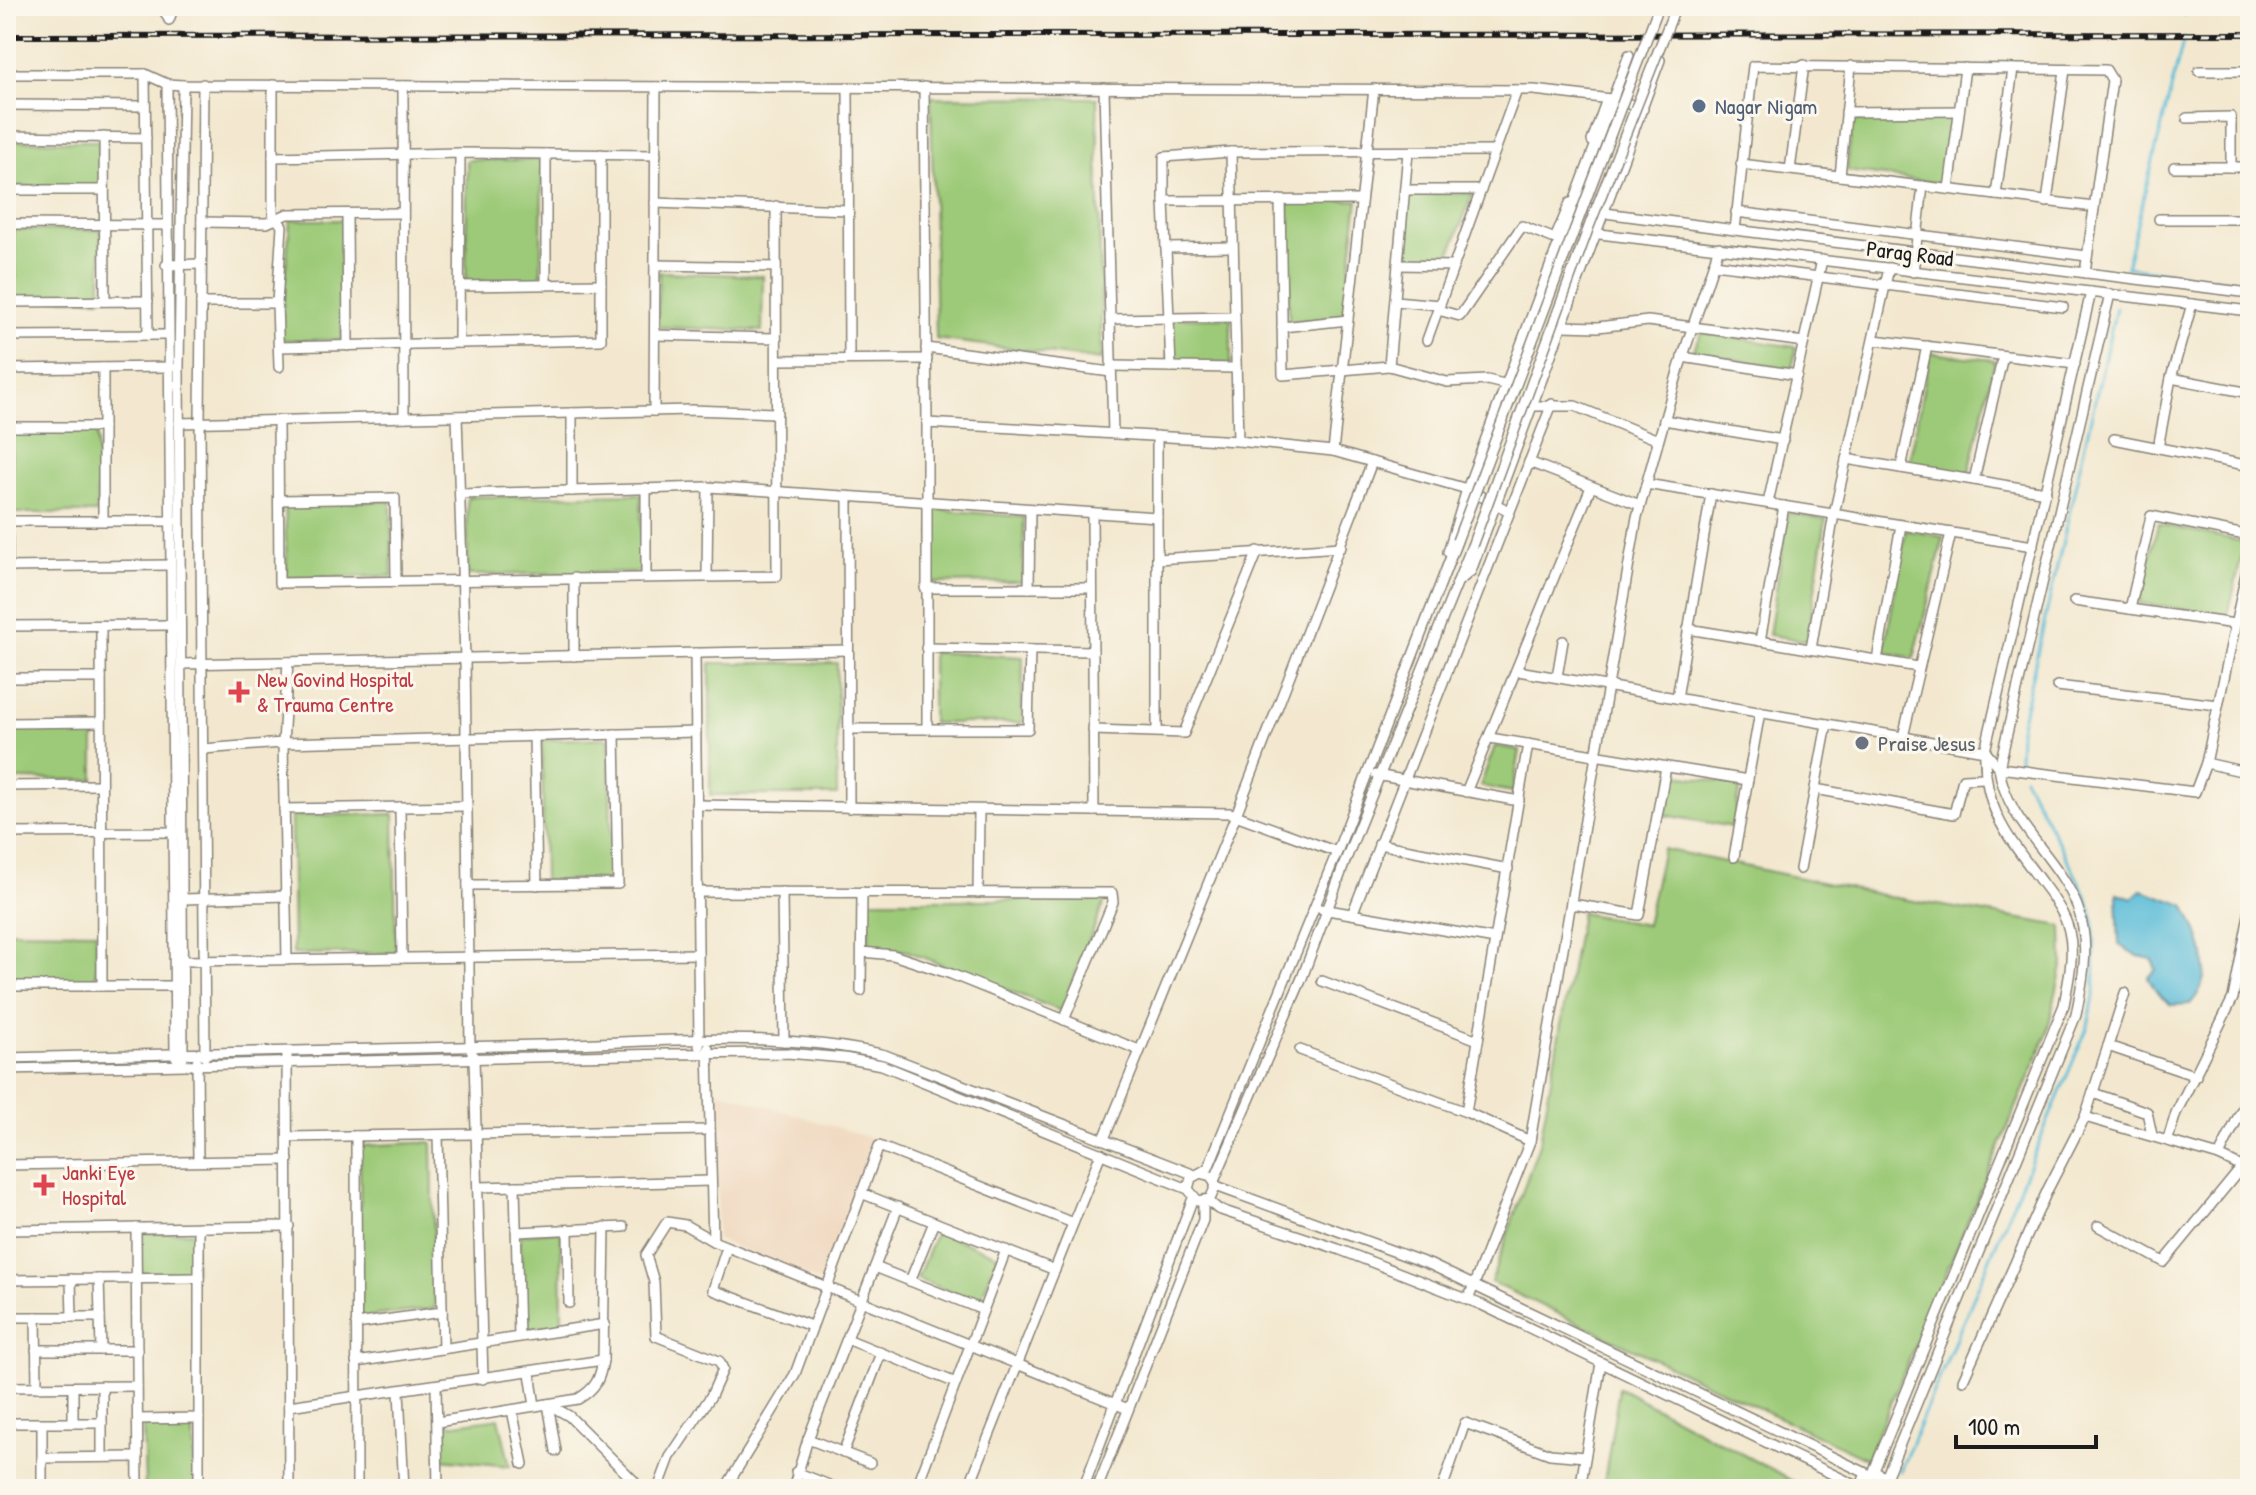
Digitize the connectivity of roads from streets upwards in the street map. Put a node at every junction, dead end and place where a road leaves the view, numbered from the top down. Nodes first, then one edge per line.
1 (162, 6) edge
2 (174, 6) edge
3 (1659, 6) edge
4 (1676, 6) edge
5 (1629, 55) dead end
6 (1660, 60) dead end
7 (1804, 65) junction
8 (1851, 66) junction
9 (1965, 68) junction
10 (2013, 69) junction
11 (2065, 70) junction
12 (2199, 71) dead end
13 (2250, 71) edge
14 (6, 74) edge
15 (145, 74) junction
16 (167, 84) junction
17 (203, 84) junction
18 (183, 85) junction
19 (273, 85) junction
20 (403, 86) junction
21 (656, 87) junction
22 (848, 87) junction
23 (924, 87) junction
24 (1104, 88) junction
25 (1374, 89) junction
26 (1517, 90) junction
27 (1611, 99) junction
28 (6, 105) edge
29 (145, 106) junction
30 (1643, 109) junction
31 (1959, 111) junction
32 (1846, 112) junction
33 (2187, 118) dead end
34 (7, 136) edge
35 (104, 137) junction
36 (146, 138) junction
37 (1495, 151) junction
38 (1231, 152) junction
39 (1367, 152) junction
40 (1408, 152) junction
41 (460, 153) junction
42 (546, 154) junction
43 (601, 154) junction
44 (403, 155) junction
45 (656, 155) junction
46 (273, 157) junction
47 (1741, 164) junction
48 (2174, 167) dead end
49 (2231, 167) junction
50 (2250, 167) edge
51 (1790, 170) junction
52 (1840, 176) junction
53 (1923, 186) junction
54 (1949, 189) junction
55 (7, 190) edge
56 (104, 190) junction
57 (1405, 190) junction
58 (1481, 190) junction
59 (1996, 195) junction
60 (1232, 200) junction
61 (1280, 200) junction
62 (1361, 200) junction
63 (1164, 201) junction
64 (2047, 202) junction
65 (655, 203) junction
66 (1576, 204) junction
67 (776, 206) junction
68 (2094, 207) junction
69 (848, 210) junction
70 (403, 213) junction
71 (1605, 213) junction
72 (347, 214) junction
73 (277, 219) junction
74 (2159, 219) dead end
75 (2250, 219) edge
76 (202, 222) junction
77 (1735, 222) junction
78 (8, 224) edge
79 (104, 225) junction
80 (167, 225) junction
81 (147, 226) junction
82 (1791, 228) junction
83 (1566, 230) junction
84 (1830, 233) junction
85 (1596, 236) junction
86 (1917, 244) junction
87 (1233, 247) junction
88 (1719, 247) junction
89 (1166, 248) junction
90 (1951, 249) junction
91 (2018, 257) junction
92 (1822, 260) junction
93 (201, 264) junction
94 (1714, 264) junction
95 (166, 265) junction
96 (181, 265) junction
97 (655, 265) junction
98 (1398, 265) junction
99 (2086, 265) junction
100 (1453, 266) junction
101 (776, 267) junction
102 (1889, 268) junction
103 (1913, 272) junction
104 (1819, 277) junction
105 (2127, 278) junction
106 (601, 284) junction
107 (546, 285) junction
108 (1886, 285) junction
109 (459, 286) junction
110 (2091, 292) junction
111 (2250, 293) edge
112 (2110, 294) junction
113 (2124, 296) junction
114 (105, 301) junction
115 (148, 301) junction
116 (1395, 301) junction
117 (8, 302) edge
118 (201, 303) junction
119 (277, 303) junction
120 (2192, 304) junction
121 (1439, 307) junction
122 (2063, 307) dead end
123 (2250, 311) edge
124 (1235, 317) junction
125 (1169, 318) junction
126 (1110, 319) junction
127 (1348, 320) junction
128 (1693, 325) junction
129 (1562, 326) junction
130 (1282, 327) junction
131 (148, 335) junction
132 (166, 335) junction
133 (655, 335) junction
134 (6, 336) edge
135 (775, 338) junction
136 (1427, 340) dead end
137 (1874, 340) junction
138 (1804, 342) junction
139 (459, 343) junction
140 (403, 344) junction
141 (348, 346) junction
142 (1927, 346) junction
143 (279, 347) junction
144 (926, 353) junction
145 (2003, 356) junction
146 (1682, 357) junction
147 (849, 358) junction
148 (778, 360) junction
149 (2075, 364) junction
150 (1389, 366) junction
151 (179, 367) junction
152 (279, 367) dead end
153 (1171, 367) junction
154 (103, 368) junction
155 (167, 368) junction
156 (1236, 368) junction
157 (6, 369) edge
158 (1111, 369) junction
159 (1342, 371) junction
160 (1797, 375) junction
161 (2171, 378) junction
162 (1508, 385) junction
163 (2250, 393) edge
164 (1552, 404) junction
165 (1533, 406) junction
166 (654, 411) junction
167 (572, 413) junction
168 (777, 413) junction
169 (457, 416) junction
170 (404, 417) junction
171 (278, 420) junction
172 (1664, 420) junction
173 (200, 422) junction
174 (179, 423) junction
175 (927, 423) junction
176 (6, 427) edge
177 (103, 427) junction
178 (1113, 434) junction
179 (1157, 436) junction
180 (2114, 439) dead end
181 (1658, 440) junction
182 (1783, 440) junction
183 (1238, 441) junction
184 (2158, 448) junction
185 (1333, 451) junction
186 (1846, 459) junction
187 (1372, 462) junction
188 (1529, 462) junction
189 (2250, 466) edge
190 (1901, 468) junction
191 (1974, 480) junction
192 (1646, 484) junction
193 (708, 487) junction
194 (1591, 487) junction
195 (646, 488) junction
196 (1467, 489) junction
197 (572, 491) junction
198 (2046, 492) junction
199 (779, 493) junction
200 (460, 494) junction
201 (1711, 494) junction
202 (848, 498) junction
203 (279, 500) junction
204 (924, 503) junction
205 (1768, 503) junction
206 (1495, 505) junction
207 (1640, 505) junction
208 (1784, 506) junction
209 (1030, 509) junction
210 (1509, 511) junction
211 (1092, 513) junction
212 (1834, 514) junction
213 (1157, 517) junction
214 (103, 520) junction
215 (7, 521) edge
216 (168, 521) junction
217 (180, 521) junction
218 (1901, 525) junction
219 (1951, 533) junction
220 (2250, 536) edge
221 (2033, 546) junction
222 (1341, 547) junction
223 (1258, 551) junction
224 (2250, 555) edge
225 (1157, 559) junction
226 (169, 565) junction
227 (7, 567) edge
228 (1446, 568) junction
229 (646, 577) junction
230 (707, 577) junction
231 (574, 578) junction
232 (462, 580) junction
233 (396, 581) junction
234 (1457, 582) junction
235 (925, 588) junction
236 (1029, 588) junction
237 (1092, 588) junction
238 (2074, 601) dead end
239 (2130, 609) junction
240 (2235, 624) junction
241 (169, 625) junction
242 (182, 625) junction
243 (6, 626) edge
244 (101, 626) junction
245 (1688, 629) junction
246 (1563, 641) dead end
247 (1760, 641) junction
248 (926, 648) junction
249 (1811, 649) junction
250 (848, 650) junction
251 (1030, 650) junction
252 (1093, 651) junction
253 (695, 653) junction
254 (574, 656) junction
255 (465, 658) junction
256 (1877, 660) junction
257 (288, 662) junction
258 (182, 664) junction
259 (202, 664) junction
260 (1918, 667) junction
261 (1518, 671) junction
262 (1557, 677) junction
263 (6, 678) edge
264 (101, 678) junction
265 (1609, 686) junction
266 (2057, 686) dead end
267 (1677, 698) junction
268 (2218, 705) junction
269 (1760, 712) junction
270 (100, 722) junction
271 (6, 723) edge
272 (1827, 724) junction
273 (849, 729) junction
274 (927, 729) junction
275 (1093, 730) junction
276 (1157, 731) junction
277 (696, 732) junction
278 (615, 734) junction
279 (534, 736) junction
280 (1903, 737) junction
281 (466, 738) junction
282 (1490, 738) junction
283 (283, 743) junction
284 (1528, 744) junction
285 (203, 749) junction
286 (1985, 751) junction
287 (1597, 755) junction
288 (2206, 763) junction
289 (1666, 767) junction
290 (1999, 768) junction
291 (1368, 773) junction
292 (2250, 773) edge
293 (1381, 776) junction
294 (1984, 778) junction
295 (1402, 780) junction
296 (1748, 780) junction
297 (100, 785) junction
298 (6, 786) edge
299 (1815, 789) junction
300 (1466, 792) junction
301 (1519, 801) junction
302 (696, 805) junction
303 (467, 806) junction
304 (400, 807) junction
305 (849, 808) junction
306 (284, 809) junction
307 (979, 810) junction
308 (1094, 811) junction
309 (1236, 815) junction
310 (100, 832) junction
311 (172, 832) junction
312 (183, 832) junction
313 (6, 833) edge
314 (1379, 844) junction
315 (1337, 852) junction
316 (1734, 857) dead end
317 (1508, 869) junction
318 (1800, 869) dead end
319 (468, 885) junction
320 (537, 885) junction
321 (697, 892) junction
322 (782, 892) junction
323 (862, 892) junction
324 (978, 893) junction
325 (286, 896) junction
326 (184, 899) junction
327 (204, 899) junction
328 (1572, 904) junction
329 (1315, 907) junction
330 (2250, 910) edge
331 (1327, 911) junction
332 (1353, 912) junction
333 (1495, 939) junction
334 (862, 952) junction
335 (698, 954) junction
336 (469, 956) junction
337 (402, 958) junction
338 (287, 960) junction
339 (184, 961) junction
340 (204, 961) junction
341 (1322, 981) dead end
342 (6, 986) edge
343 (102, 986) junction
344 (174, 986) junction
345 (861, 991) dead end
346 (2125, 993) dead end
347 (1064, 1020) junction
348 (1478, 1040) junction
349 (784, 1041) junction
350 (704, 1042) junction
351 (828, 1043) junction
352 (2108, 1046) junction
353 (470, 1047) junction
354 (1139, 1050) junction
355 (1300, 1050) dead end
356 (704, 1054) junction
357 (827, 1056) junction
358 (287, 1057) junction
359 (6, 1058) edge
360 (180, 1058) junction
361 (474, 1058) junction
362 (201, 1059) junction
363 (6, 1069) edge
364 (2196, 1076) junction
365 (2093, 1093) junction
366 (2250, 1093) edge
367 (1466, 1112) junction
368 (2085, 1117) junction
369 (710, 1130) junction
370 (476, 1134) junction
371 (438, 1135) junction
372 (2152, 1135) junction
373 (356, 1136) junction
374 (288, 1137) junction
375 (1104, 1139) junction
376 (2168, 1139) junction
377 (1530, 1141) junction
378 (1101, 1153) junction
379 (2219, 1156) junction
380 (288, 1160) junction
381 (198, 1161) junction
382 (6, 1165) edge
383 (2246, 1169) edge
384 (1198, 1174) junction
385 (711, 1181) junction
386 (1215, 1183) junction
387 (515, 1186) junction
388 (478, 1187) junction
389 (861, 1193) junction
390 (1198, 1197) junction
391 (898, 1207) junction
392 (934, 1222) junction
393 (1073, 1223) junction
394 (289, 1226) junction
395 (2098, 1226) dead end
396 (199, 1227) junction
397 (605, 1227) junction
398 (624, 1227) dead end
399 (136, 1228) junction
400 (6, 1230) edge
401 (568, 1230) junction
402 (517, 1232) junction
403 (713, 1241) junction
404 (727, 1247) junction
405 (1006, 1250) junction
406 (875, 1267) junction
407 (1055, 1270) junction
408 (136, 1278) junction
409 (199, 1278) junction
410 (71, 1279) junction
411 (99, 1279) junction
412 (6, 1280) edge
413 (910, 1281) junction
414 (1475, 1285) junction
415 (826, 1288) junction
416 (1468, 1300) junction
417 (569, 1303) dead end
418 (861, 1303) junction
419 (983, 1310) junction
420 (442, 1312) junction
421 (6, 1317) edge
422 (36, 1317) junction
423 (72, 1317) junction
424 (100, 1317) junction
425 (356, 1324) junction
426 (605, 1324) junction
427 (811, 1326) junction
428 (519, 1337) junction
429 (847, 1339) junction
430 (482, 1343) junction
431 (970, 1346) junction
432 (443, 1349) junction
433 (36, 1350) junction
434 (101, 1350) junction
435 (137, 1350) junction
436 (881, 1353) junction
437 (603, 1360) junction
438 (356, 1362) junction
439 (1601, 1363) junction
440 (1018, 1365) junction
441 (530, 1373) junction
442 (483, 1379) junction
443 (1963, 1380) dead end
444 (956, 1383) junction
445 (102, 1386) junction
446 (137, 1386) junction
447 (436, 1386) junction
448 (6, 1387) edge
449 (37, 1387) junction
450 (73, 1387) junction
451 (399, 1392) junction
452 (356, 1398) junction
453 (548, 1404) junction
454 (1116, 1404) junction
455 (289, 1406) junction
456 (535, 1406) junction
457 (1128, 1409) junction
458 (512, 1410) junction
459 (199, 1418) junction
460 (138, 1419) junction
461 (437, 1422) junction
462 (6, 1423) edge
463 (73, 1423) junction
464 (102, 1423) junction
465 (42, 1424) junction
466 (808, 1439) junction
467 (556, 1451) dead end
468 (843, 1453) junction
469 (102, 1457) junction
470 (138, 1457) junction
471 (1585, 1457) junction
472 (42, 1458) junction
473 (870, 1463) dead end
474 (523, 1464) dead end
475 (796, 1472) junction
476 (1871, 1474) junction
477 (1890, 1485) edge
478 (1861, 1488) edge
479 (42, 1489) edge
480 (138, 1489) edge
481 (199, 1489) edge
482 (289, 1489) edge
483 (357, 1489) edge
484 (404, 1489) edge
485 (438, 1489) edge
486 (634, 1489) edge
487 (658, 1489) edge
488 (725, 1489) edge
489 (793, 1489) edge
490 (839, 1489) edge
491 (916, 1489) edge
492 (968, 1489) edge
493 (1083, 1489) edge
494 (1097, 1489) edge
495 (1442, 1489) edge
496 (1580, 1489) edge

1 - 2 street
3 - 228 street, bridge
4 - 234 street, bridge
5 - 27 street
6 - 30 street
7 - 8 street
7 - 47 street
7 - 51 street
8 - 9 street
8 - 32 street
9 - 10 street
9 - 31 street
10 - 11 street
10 - 59 street
11 - 64 street
11 - 68 street
12 - 13 street
14 - 15 street
15 - 16 street
15 - 29 street
16 - 18 street
16 - 80 street
17 - 18 street
17 - 19 street
17 - 76 street
18 - 96 street
19 - 20 street
19 - 46 street
20 - 21 street
20 - 44 street
21 - 22 street
21 - 45 street
22 - 23 street
22 - 69 street
23 - 24 street
23 - 144 street
24 - 25 street
24 - 126 street
25 - 26 street
25 - 39 street
26 - 27 street
26 - 37 street
27 - 30 street
27 - 66 street
27 - 121 street
28 - 29 street
28 - 34 street
29 - 36 street
30 - 71 street
31 - 32 street
31 - 54 street
32 - 52 street
33 - 49 street
34 - 35 street
34 - 55 street
35 - 36 street
35 - 56 street
36 - 81 street
37 - 40 street
37 - 58 street
38 - 39 street
38 - 60 street
38 - 63 street
39 - 40 street
39 - 62 street
40 - 57 street
41 - 42 street
41 - 44 street
41 - 109 street
42 - 43 street
42 - 107 street
43 - 45 street
43 - 106 street
44 - 46 street
44 - 70 street
45 - 65 street
46 - 73 street
47 - 51 street
47 - 77 street
48 - 49 street
49 - 50 street
51 - 52 street
52 - 53 street
53 - 54 street
53 - 86 street
54 - 59 street
55 - 56 street
56 - 79 street
57 - 58 street
57 - 98 street
58 - 100 street
59 - 64 street
60 - 61 street
60 - 63 street
60 - 87 street
61 - 62 street
61 - 130 street
62 - 127 street
63 - 89 street
64 - 68 street
65 - 67 street
65 - 97 street
66 - 71 street, Parag Road
66 - 83 street
67 - 69 street
67 - 101 street
68 - 99 street
69 - 147 street
70 - 72 street
70 - 140 street
71 - 77 street, Parag Road
71 - 85 street
72 - 73 street
72 - 141 street
73 - 76 street
73 - 119 street
74 - 75 street
76 - 93 street
77 - 82 street, Parag Road
77 - 82 street
78 - 79 street
78 - 117 street
79 - 81 street
79 - 114 street
80 - 81 street
80 - 95 street
81 - 115 street
82 - 84 street, Parag Road
82 - 84 street
83 - 85 street, Parag Road
83 - 162 street
84 - 86 street, Parag Road
84 - 86 street
85 - 88 street, Parag Road
85 - 129 street
86 - 90 street, Parag Road
86 - 90 street
86 - 103 street
87 - 89 street
87 - 124 street
88 - 92 street, Parag Road
88 - 94 street
89 - 125 street
90 - 91 street, Parag Road
90 - 91 street
91 - 99 street, Parag Road
91 - 99 street
92 - 102 street, Parag Road
92 - 104 street
93 - 96 street
93 - 118 street
94 - 104 street
94 - 128 street
95 - 96 street
95 - 132 street
96 - 151 street
97 - 101 street
97 - 133 street
98 - 100 street
98 - 116 street
99 - 105 street, Parag Road
100 - 121 street
101 - 135 street
102 - 103 street, Parag Road
102 - 108 street
103 - 110 street, Parag Road
104 - 108 street
104 - 138 street
105 - 111 street, Parag Road
105 - 113 street
106 - 107 street
106 - 139 street
107 - 109 street
108 - 122 street
108 - 137 street
109 - 139 street
110 - 112 street, Parag Road
110 - 149 street
112 - 113 street, Parag Road
112 - 290 street
113 - 120 street, Parag Road
114 - 115 street
114 - 117 street
115 - 131 street
116 - 121 street
116 - 150 street
118 - 119 street
118 - 173 street
119 - 143 street
120 - 123 street, Parag Road
120 - 161 street
121 - 136 street
124 - 125 street
124 - 156 street
125 - 126 street
125 - 153 street
126 - 158 street
127 - 130 street
127 - 159 street
128 - 129 street
128 - 138 street
128 - 146 street
129 - 165 street
130 - 159 street
131 - 132 street
131 - 134 street
132 - 155 street
133 - 135 street
133 - 166 street
135 - 148 street
137 - 142 street
137 - 186 street
138 - 160 street
139 - 140 street
140 - 141 street
140 - 170 street
141 - 143 street
142 - 145 street
142 - 190 street
143 - 152 street
144 - 147 street
144 - 158 street
144 - 175 street
145 - 149 street
145 - 191 street
146 - 160 street
146 - 172 street
147 - 148 street
148 - 168 street
149 - 198 street
150 - 159 street
150 - 162 street
151 - 155 street
151 - 174 street
153 - 156 street
153 - 158 street
154 - 155 street
154 - 157 street
154 - 177 street
155 - 216 street
156 - 183 street
158 - 178 street
159 - 185 street
160 - 182 street
161 - 163 street
161 - 184 street
162 - 196 street
164 - 165 street
164 - 181 street
164 - 188 street
165 - 206 street
166 - 167 street
166 - 168 street
167 - 169 street
167 - 197 street
168 - 199 street
169 - 170 street
169 - 200 street
170 - 171 street
171 - 173 street
171 - 203 street
172 - 181 street
172 - 182 street
173 - 174 street
173 - 259 street
174 - 217 street
175 - 178 street
175 - 204 street
176 - 177 street
176 - 215 street
177 - 214 street
178 - 179 street
179 - 183 street
179 - 213 street
180 - 184 street
181 - 192 street
182 - 205 street
183 - 185 street
184 - 189 street
185 - 187 street
186 - 190 street
186 - 212 street
187 - 196 street
187 - 222 street
188 - 194 street
188 - 210 street
190 - 191 street
191 - 198 street
192 - 201 street
192 - 207 street
193 - 195 street
193 - 199 street
193 - 230 street
194 - 207 street
194 - 261 street
195 - 197 street
195 - 229 street
196 - 206 street
196 - 228 street
197 - 200 street
198 - 221 street
199 - 202 street
199 - 230 street
200 - 232 street
201 - 205 street
201 - 245 street
202 - 204 street
202 - 250 street
203 - 233 street
203 - 233 street
204 - 209 street
204 - 235 street
205 - 208 street
206 - 210 street
206 - 234 street
207 - 265 street
208 - 212 street
208 - 247 street
209 - 211 street
209 - 236 street
210 - 295 street
211 - 213 street
211 - 237 street
212 - 218 street
212 - 249 street
213 - 225 street
214 - 215 street
214 - 216 street
215 - 227 street
216 - 217 street
216 - 226 street
217 - 242 street
218 - 219 street
218 - 256 street
219 - 221 street
219 - 260 street
220 - 239 street
221 - 286 street
222 - 223 street
222 - 309 street
223 - 225 street
223 - 276 street
224 - 240 street
225 - 276 street
226 - 227 street
226 - 241 street
228 - 291 street
229 - 230 street
229 - 231 street
231 - 232 street
231 - 254 street
232 - 233 street
232 - 255 street
234 - 293 street
235 - 236 street
235 - 248 street
236 - 237 street
237 - 252 street
238 - 239 street
239 - 240 street
240 - 268 street
241 - 242 street
241 - 244 street
241 - 311 street
242 - 258 street
243 - 244 street
244 - 264 street
245 - 247 street
245 - 267 street
246 - 262 street
247 - 249 street
248 - 251 street
248 - 274 street
249 - 256 street
250 - 253 street
250 - 273 street
251 - 252 street
251 - 274 street
252 - 275 street
253 - 254 street
253 - 277 street
254 - 255 street
255 - 257 street
255 - 281 street
256 - 260 street
257 - 259 street
257 - 283 street
258 - 259 street
258 - 312 street
259 - 285 street
260 - 280 street
261 - 262 street
261 - 282 street
262 - 265 street
263 - 264 street
264 - 270 street
265 - 267 street
265 - 287 street
266 - 268 street
267 - 269 street
268 - 288 street
269 - 272 street
269 - 296 street
270 - 271 street
270 - 297 street
272 - 280 street
272 - 299 street
273 - 274 street
273 - 305 street
275 - 276 street
275 - 308 street
277 - 278 street
277 - 302 street
278 - 279 street
278 - 320 street
279 - 281 street
279 - 320 street
280 - 286 street
281 - 283 street
281 - 303 street
282 - 284 street
282 - 300 street
283 - 285 street
283 - 306 street
284 - 287 street
284 - 301 street
285 - 327 street
286 - 290 street
286 - 294 street
287 - 289 street
287 - 328 street
288 - 290 street
288 - 292 street
289 - 296 street
289 - 328 street
290 - 477 street
291 - 293 street
291 - 315 street
293 - 295 street
293 - 331 street
294 - 299 street
294 - 476 street
295 - 300 street
295 - 314 street
296 - 316 street
297 - 298 street
297 - 310 street
299 - 318 street
300 - 301 street
301 - 317 street
302 - 305 street
302 - 321 street
303 - 304 street
303 - 319 street
304 - 306 street
304 - 337 street
305 - 307 street
306 - 325 street
307 - 308 street
307 - 324 street
308 - 309 street
309 - 315 street
309 - 354 street
310 - 311 street
310 - 313 street
310 - 343 street
311 - 312 street
311 - 344 street
312 - 326 street
314 - 317 street
314 - 332 street
315 - 329 street
317 - 333 street
319 - 320 street
319 - 336 street
321 - 322 street
321 - 335 street
322 - 323 street
322 - 349 street
323 - 324 street
323 - 334 street
324 - 347 street
325 - 327 street
325 - 338 street
326 - 327 street
326 - 339 street
327 - 340 street
328 - 377 street
329 - 331 street
329 - 384 street
330 - 364 street
331 - 332 street
331 - 386 street
332 - 333 street
333 - 348 street
334 - 345 street
334 - 347 street
335 - 336 street
335 - 350 street
336 - 337 street
336 - 353 street
337 - 338 street
338 - 340 street
339 - 340 street
339 - 360 street
340 - 362 street
341 - 348 street
342 - 343 street
343 - 344 street
344 - 360 street
346 - 352 street
347 - 354 street
348 - 367 street
349 - 350 street
349 - 351 street
350 - 353 street
350 - 356 street
351 - 357 street
351 - 375 street
352 - 364 street
352 - 365 street
353 - 358 street
353 - 361 street
354 - 375 street
355 - 367 street
356 - 357 street
356 - 361 street
356 - 369 street
357 - 378 street
358 - 361 street
358 - 362 street
358 - 374 street
359 - 360 street
360 - 362 street
360 - 363 street
361 - 370 street
362 - 381 street
364 - 376 street
365 - 368 street
365 - 372 street
366 - 379 street
367 - 377 street
368 - 372 street
368 - 443 street
369 - 370 street
369 - 385 street
370 - 371 street
370 - 388 street
371 - 373 street
371 - 420 street
372 - 376 street
373 - 374 street
373 - 425 street
374 - 380 street
375 - 384 street
376 - 379 street
377 - 414 street
378 - 390 street
378 - 393 street
379 - 383 street
380 - 381 street
380 - 394 street
381 - 382 street
383 - 395 street
384 - 386 street
384 - 390 street
385 - 387 street
385 - 403 street
386 - 390 street
386 - 414 street
387 - 388 street
387 - 402 street
388 - 430 street
389 - 391 street
389 - 393 street
389 - 415 street
390 - 416 street
390 - 454 street
390 - 457 street
391 - 392 street
391 - 406 street
392 - 405 street
392 - 413 street
393 - 407 street
394 - 396 street
394 - 455 street
396 - 399 street
396 - 409 street
397 - 398 street
397 - 401 street
397 - 426 street
399 - 400 street
399 - 408 street
401 - 402 street
401 - 417 street
402 - 428 street
403 - 404 street
403 - 487 street
404 - 415 street
404 - 427 street
405 - 407 street
405 - 419 street
406 - 413 street
406 - 418 street
407 - 440 street
408 - 409 street
408 - 411 street
408 - 435 street
409 - 459 street
410 - 411 street
410 - 412 street
410 - 423 street
411 - 424 street
413 - 419 street
414 - 416 street
414 - 476 street
415 - 418 street
415 - 427 street
416 - 439 street
418 - 429 street
418 - 431 street
419 - 431 street
420 - 425 street
420 - 432 street
421 - 422 street
422 - 423 street
422 - 433 street
423 - 424 street
424 - 434 street
425 - 438 street
426 - 428 street
426 - 437 street
427 - 488 street
428 - 430 street
429 - 436 street
429 - 466 street
430 - 432 street
430 - 442 street
431 - 440 street
431 - 444 street
432 - 438 street
433 - 434 street
433 - 449 street
434 - 435 street
435 - 446 street
436 - 444 street
436 - 468 street
437 - 441 street
437 - 453 street
438 - 452 street
439 - 471 street
439 - 478 street
440 - 454 street
440 - 492 street
441 - 442 street
441 - 456 street
442 - 447 street
444 - 491 street
445 - 446 street
445 - 450 street
445 - 464 street
446 - 460 street
447 - 451 street
447 - 461 street
448 - 449 street
449 - 450 street
450 - 463 street
451 - 452 street
451 - 484 street
452 - 455 street
452 - 483 street
453 - 456 street
453 - 467 street
453 - 486 street
454 - 457 street
454 - 493 street
455 - 482 street
456 - 458 street
457 - 494 street
458 - 461 street
458 - 474 street
459 - 460 street
459 - 481 street
460 - 470 street
461 - 485 street
462 - 465 street
463 - 464 street
463 - 465 street
464 - 469 street
465 - 472 street
466 - 468 street
466 - 475 street
468 - 473 street
469 - 470 street
469 - 472 street
470 - 480 street
471 - 495 street
471 - 496 street
472 - 479 street
475 - 489 street
475 - 490 street
476 - 477 street
476 - 478 street

